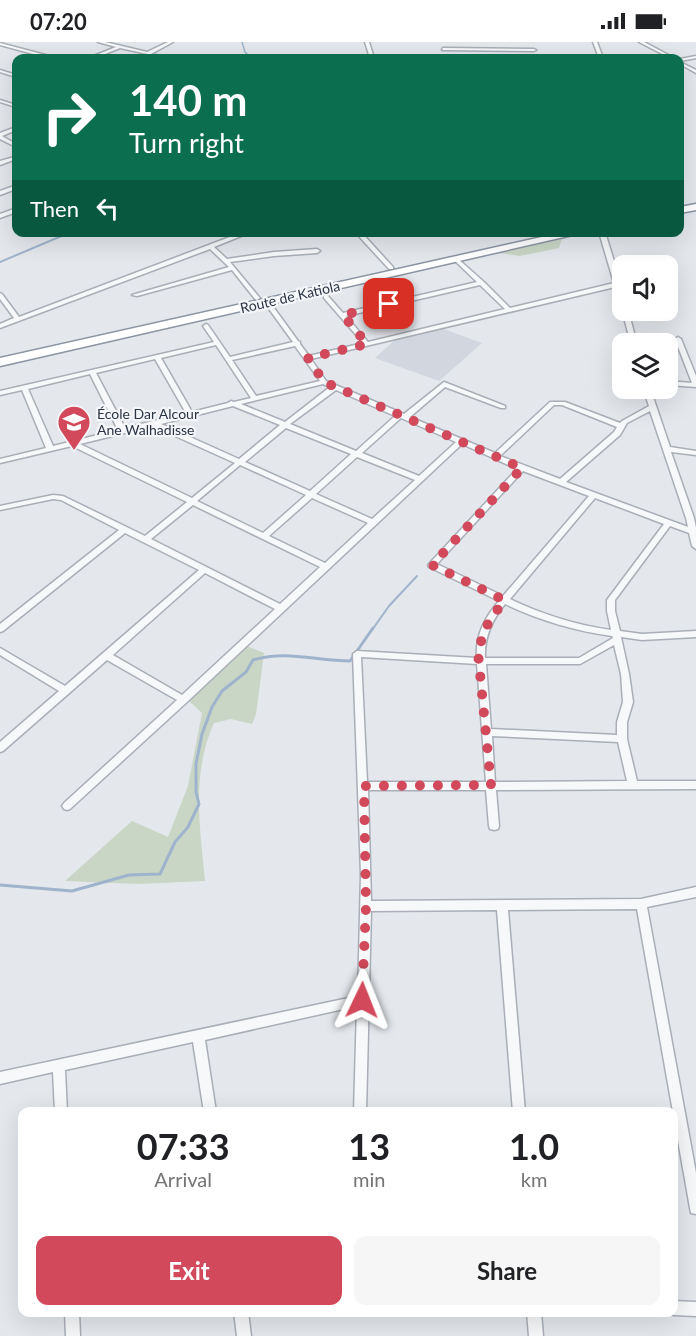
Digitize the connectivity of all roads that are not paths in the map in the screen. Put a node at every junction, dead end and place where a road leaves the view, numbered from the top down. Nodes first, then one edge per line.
1 (100, 42) edge
2 (171, 42) edge
3 (476, 42) edge
4 (532, 42) edge
5 (642, 42) edge
6 (0, 44) edge
7 (120, 47) junction
8 (443, 49) dead end
9 (478, 49) junction
10 (534, 50) junction
11 (36, 54) edge
12 (103, 54) edge
13 (147, 54) joint
14 (535, 54) edge
15 (664, 54) edge
16 (236, 237) edge
17 (362, 237) edge
18 (529, 237) edge
19 (559, 237) edge
20 (604, 237) edge
21 (211, 247) junction
22 (317, 251) dead end
23 (457, 260) junction
24 (226, 261) junction
25 (612, 264) edge
26 (233, 268) junction
27 (392, 268) junction
28 (482, 283) junction
29 (612, 285) edge
30 (0, 295) edge
31 (135, 295) dead end
32 (326, 297) dead end
33 (262, 300) junction
34 (509, 310) junction
35 (343, 315) junction
36 (17, 318) junction
37 (0, 326) edge
38 (206, 326) dead end
39 (678, 339) dead end
40 (218, 343) junction
41 (298, 343) junction
42 (367, 344) junction
43 (0, 355) edge
44 (157, 357) junction
45 (308, 358) junction
46 (229, 359) junction
47 (0, 362) edge
48 (92, 372) junction
49 (324, 382) junction
50 (678, 384) edge
51 (696, 385) edge
52 (335, 387) junction
53 (24, 388) junction
54 (0, 393) edge
55 (254, 398) junction
56 (649, 399) edge
57 (231, 403) junction
58 (503, 407) dead end
59 (652, 407) junction
60 (190, 414) junction
61 (402, 417) junction
62 (155, 424) junction
63 (284, 426) junction
64 (620, 426) junction
65 (122, 430) junction
66 (459, 442) junction
67 (73, 443) junction
68 (50, 448) junction
69 (666, 449) junction
70 (696, 453) edge
71 (356, 456) junction
72 (495, 457) junction
73 (0, 461) edge
74 (241, 462) junction
75 (522, 468) junction
76 (419, 480) junction
77 (560, 483) junction
78 (310, 494) junction
79 (593, 496) junction
80 (194, 501) junction
81 (0, 508) edge
82 (693, 518) edge
83 (374, 523) junction
84 (668, 524) junction
85 (125, 529) junction
86 (691, 531) junction
87 (265, 535) junction
88 (146, 539) junction
89 (696, 546) edge
90 (325, 566) junction
91 (205, 569) junction
92 (504, 600) junction
93 (280, 608) junction
94 (0, 629) edge
95 (696, 634) edge
96 (616, 637) junction
97 (0, 651) edge
98 (106, 655) junction
99 (479, 661) junction
100 (66, 691) junction
101 (184, 700) junction
102 (486, 732) junction
103 (622, 739) junction
104 (0, 748) edge
105 (491, 785) junction
106 (633, 785) junction
107 (696, 785) edge
108 (364, 786) junction
109 (67, 806) dead end
110 (494, 826) dead end
111 (696, 892) edge
112 (502, 904) junction
113 (641, 904) junction
114 (366, 906) junction
115 (362, 1000) junction
116 (198, 1035) junction
117 (58, 1065) junction
118 (0, 1077) edge
119 (61, 1107) edge
120 (209, 1107) edge
121 (360, 1107) edge
122 (519, 1107) edge
123 (678, 1107) edge
124 (678, 1109) edge
125 (696, 1208) edge
126 (678, 1308) edge
127 (696, 1309) edge
128 (72, 1317) edge
129 (242, 1317) edge
130 (534, 1317) edge
131 (73, 1336) edge
132 (244, 1336) edge
133 (536, 1336) edge

1 - 7 street
2 - 13 street
3 - 9 street
4 - 10 street
5 - 15 street
6 - 11 street
7 - 12 street
7 - 13 street
8 - 9 street
9 - 10 street
10 - 14 street
16 - 21 street
17 - 27 street
18 - 27 highway, Route de Katiola
19 - 23 highway, Route de Katiola
20 - 25 street
21 - 24 street
21 - 36 street
22 - 24 street
23 - 28 street
23 - 33 highway, Route de Katiola
24 - 26 street
26 - 31 street
26 - 33 street
27 - 33 highway, Route de Katiola
28 - 34 street
28 - 35 street
29 - 34 street
30 - 36 street
32 - 35 street
33 - 41 street
33 - 43 highway, Route de Katiola
33 - 47 highway, Route de Katiola
34 - 42 street
35 - 42 street
36 - 37 street
38 - 40 street
39 - 51 street
40 - 44 street
40 - 46 street
41 - 45 street
41 - 46 street
42 - 45 street
44 - 48 street
44 - 60 street
45 - 49 street
46 - 55 street
48 - 53 street
48 - 65 street
49 - 52 street
49 - 55 street
50 - 51 street
52 - 61 street
52 - 63 street
53 - 54 street
53 - 68 street
55 - 57 street
56 - 59 street
57 - 60 street
57 - 63 street
58 - 61 street
59 - 64 street
59 - 69 street
60 - 62 street
61 - 66 street
61 - 71 street
62 - 65 street
62 - 74 street
63 - 71 street
63 - 74 street
64 - 72 street
64 - 77 street
65 - 67 street
66 - 72 street
66 - 76 street
67 - 68 street
67 - 80 street
68 - 73 street
69 - 70 street
69 - 82 street
71 - 76 street
71 - 78 street
72 - 75 street
74 - 78 street
74 - 80 street
75 - 77 street
75 - 92 street
76 - 83 street
77 - 79 street
78 - 83 street
78 - 87 street
79 - 84 street
79 - 92 street
80 - 87 street
80 - 88 street
81 - 85 street
82 - 86 street
83 - 90 street
84 - 86 street
84 - 96 street
85 - 88 street
85 - 94 street
86 - 89 street
87 - 90 street
88 - 91 street
90 - 93 street
91 - 93 street
91 - 98 street
92 - 96 street
92 - 99 street
93 - 101 street
95 - 96 street
96 - 99 street
96 - 103 street
97 - 100 street
98 - 100 street
98 - 101 street
99 - 102 street
99 - 108 street
100 - 104 street
101 - 109 street
102 - 103 street
102 - 105 street
103 - 106 street
105 - 106 street
105 - 108 street
105 - 110 street
106 - 107 street
108 - 114 street
111 - 113 street
112 - 113 street
112 - 114 street
112 - 122 street
113 - 123 street
114 - 115 street
115 - 116 street
115 - 121 street
116 - 117 street
116 - 120 street
117 - 118 street
117 - 119 street
124 - 125 street
126 - 127 street
128 - 131 street
129 - 132 street
130 - 133 street

